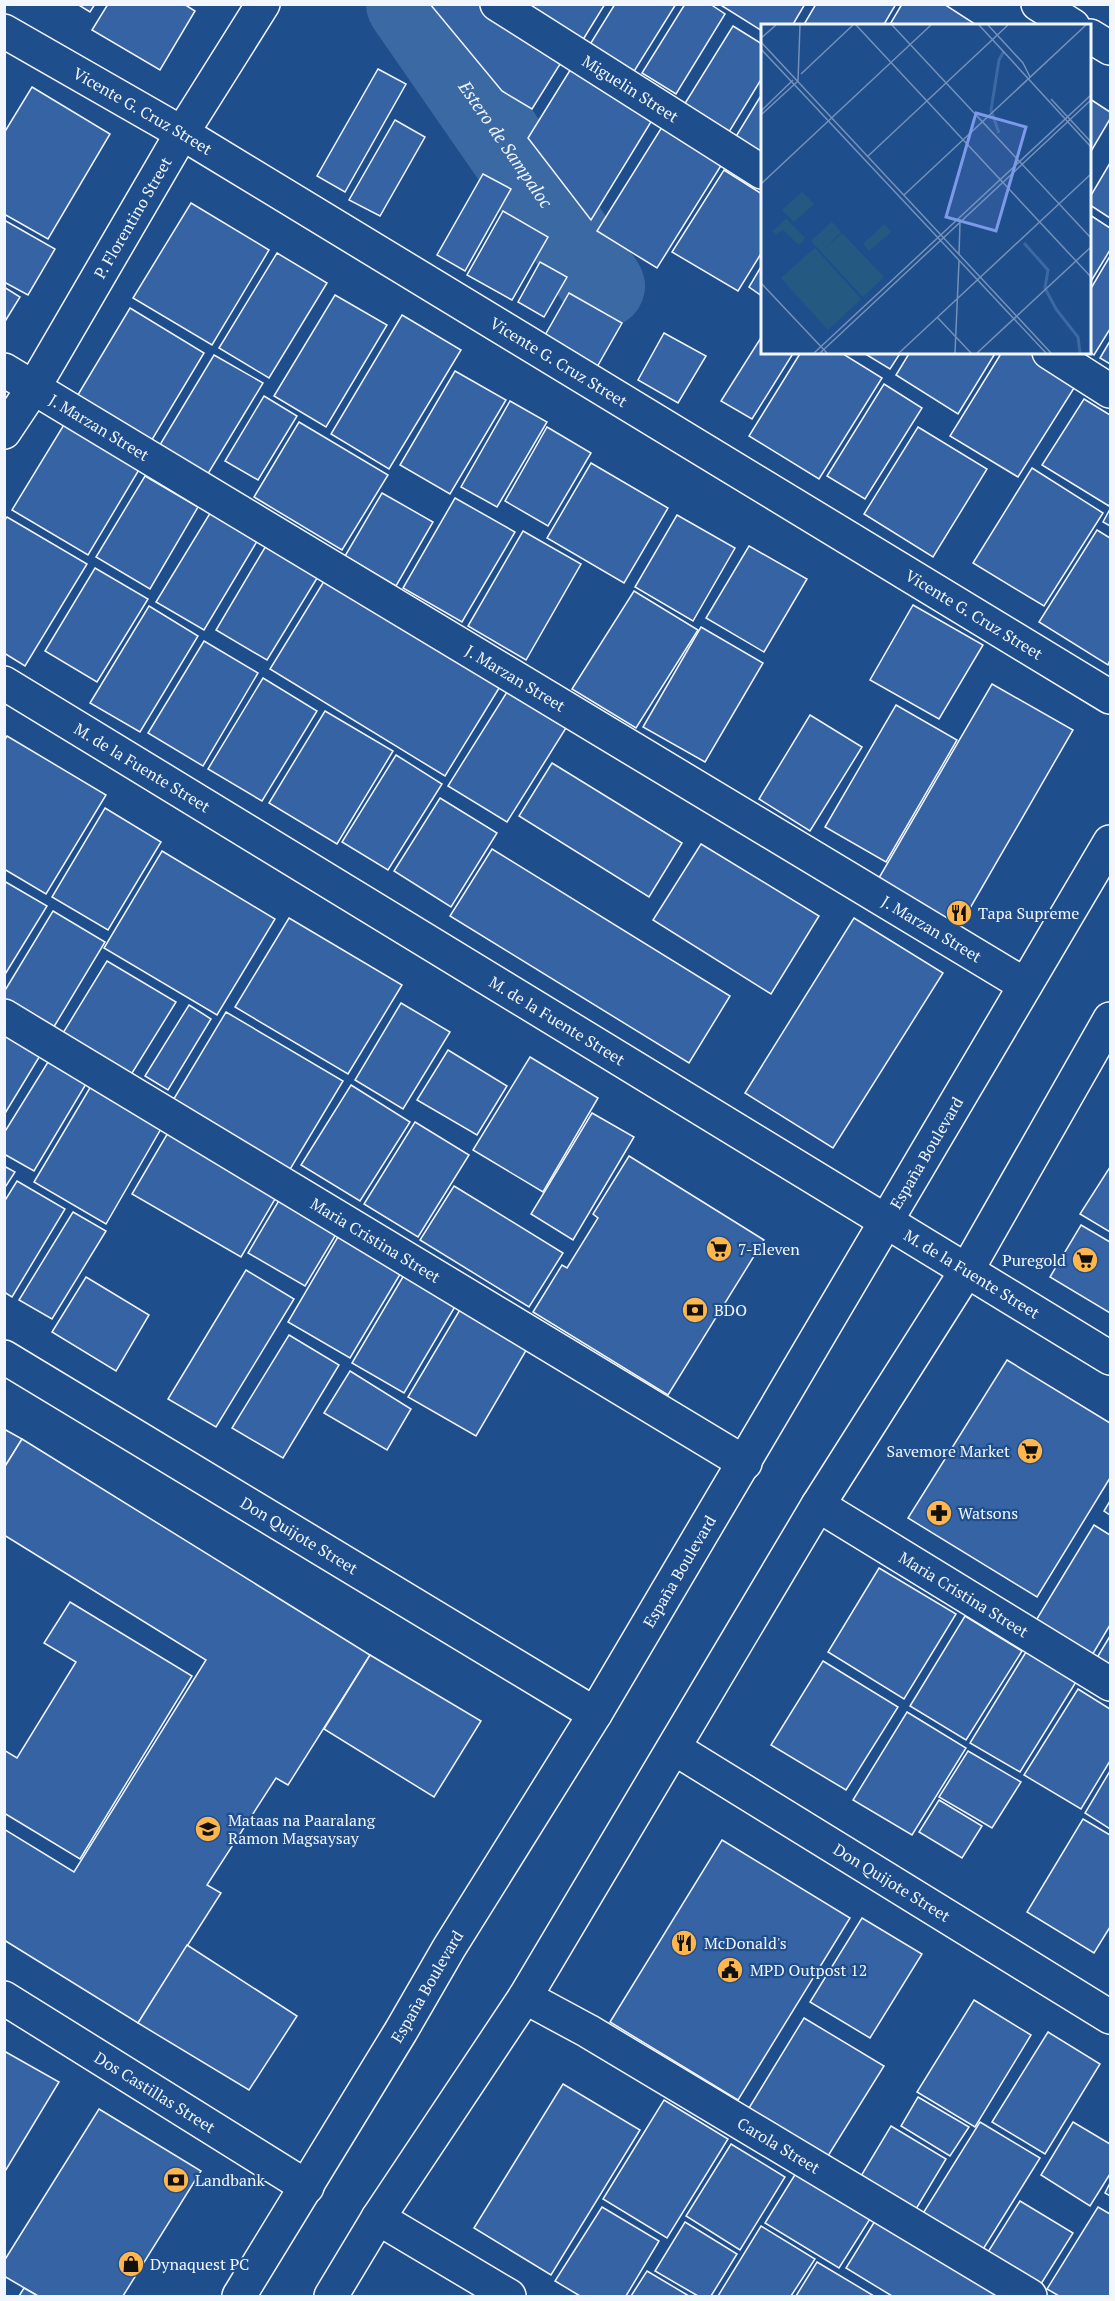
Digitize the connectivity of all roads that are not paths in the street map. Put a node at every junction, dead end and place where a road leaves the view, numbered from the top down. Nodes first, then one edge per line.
1 (263, 4) edge
2 (497, 4) edge
3 (1038, 4) edge
4 (1069, 24) edge
5 (4, 31) edge
6 (1091, 37) edge
7 (1110, 48) edge
8 (182, 133) junction
9 (761, 171) edge
10 (1052, 354) edge
11 (4, 370) edge
12 (33, 387) junction
13 (1110, 392) edge
14 (4, 432) edge
15 (4, 683) edge
16 (1110, 696) edge
17 (1110, 842) edge
18 (1025, 986) junction
19 (4, 1016) edge
20 (1110, 1019) edge
21 (886, 1220) junction
22 (967, 1270) junction
23 (4, 1357) edge
24 (1110, 1359) edge
25 (745, 1463) junction
26 (818, 1505) junction
27 (1110, 1684) edge
28 (595, 1714) junction
29 (674, 1748) junction
30 (525, 1997) junction
31 (4, 1998) edge
32 (1110, 2017) edge
33 (307, 2187) junction
34 (378, 2218) junction
35 (239, 2296) edge
36 (330, 2296) edge
37 (509, 2296) edge
38 (1030, 2296) edge

1 - 8 street, P. Florentino Street
2 - 9 street, Miguelin Street
3 - 4 street
5 - 8 street, Vicente G. Cruz Street
6 - 7 street
8 - 12 street, P. Florentino Street
8 - 16 street, Vicente G. Cruz Street
10 - 13 street
11 - 12 street, J. Marzan Street
12 - 14 street, P. Florentino Street
12 - 18 street, J. Marzan Street
15 - 21 street, M. de la Fuente Street
17 - 18 street, España Boulevard
18 - 21 street, España Boulevard
19 - 25 street, Maria Cristina Street
20 - 22 street
21 - 22 street, M. de la Fuente Street
21 - 25 street, España Boulevard
22 - 24 street, M. de la Fuente Street
22 - 26 street
23 - 28 street, Don Quijote Street
25 - 28 street, España Boulevard
26 - 27 street, Maria Cristina Street
26 - 29 street
28 - 33 street, España Boulevard
29 - 30 street
29 - 32 street, Don Quijote Street
30 - 34 street
30 - 38 street, Carola Street
31 - 33 street, Dos Castillas Street
33 - 35 street, España Boulevard
34 - 36 street
34 - 37 street

